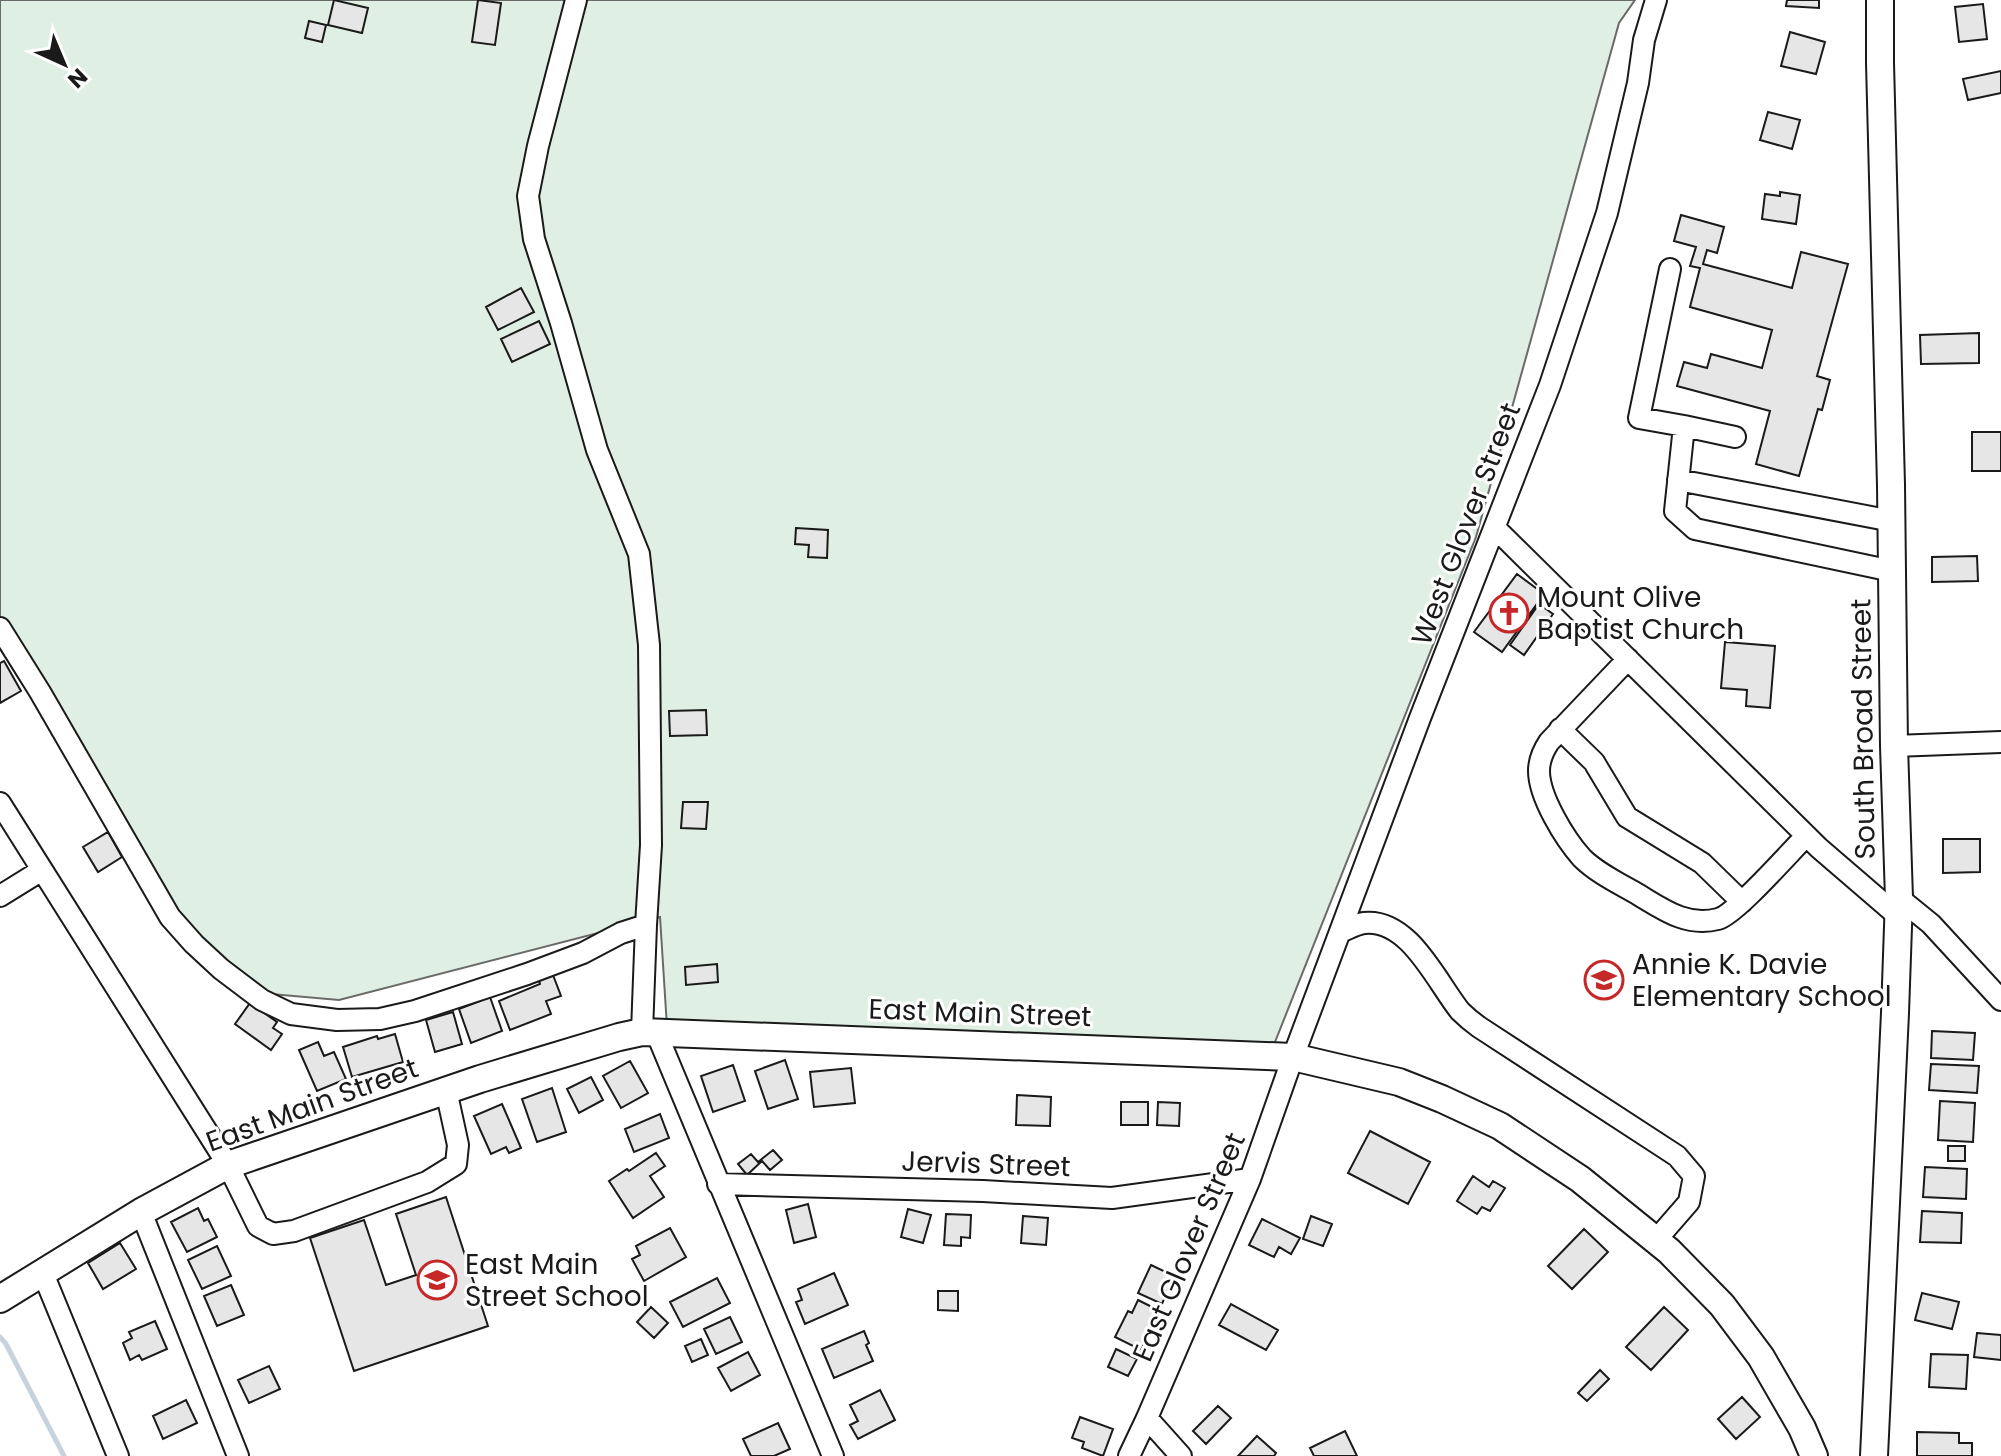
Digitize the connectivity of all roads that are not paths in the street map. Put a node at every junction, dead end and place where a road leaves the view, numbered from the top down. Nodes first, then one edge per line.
1 (576, 0) edge
2 (1656, 0) edge
3 (1880, 0) edge
4 (1670, 269) dead end
5 (1684, 426) junction
6 (1735, 437) dead end
7 (1678, 480) junction
8 (1892, 521) junction
9 (1495, 528) junction
10 (1892, 571) junction
11 (0, 628) edge
12 (1628, 659) junction
13 (1560, 729) junction
14 (2001, 742) edge
15 (1894, 746) junction
16 (0, 803) edge
17 (1806, 836) junction
18 (42, 870) junction
19 (0, 896) edge
20 (1742, 902) junction
21 (1898, 907) junction
22 (646, 925) junction
23 (1340, 932) junction
24 (2001, 1000) edge
25 (649, 1032) junction
26 (1293, 1057) junction
27 (446, 1090) junction
28 (228, 1165) junction
29 (1250, 1179) junction
30 (718, 1184) junction
31 (141, 1212) junction
32 (1656, 1240) junction
33 (37, 1274) junction
34 (0, 1299) edge
35 (1147, 1418) junction
36 (118, 1456) edge
37 (238, 1456) edge
38 (833, 1456) edge
39 (1129, 1456) edge
40 (1181, 1456) edge
41 (1814, 1456) edge
42 (1874, 1456) edge

1 - 22 street
2 - 9 street, West Glover Street
3 - 8 main road, South Broad Street
4 - 5 street
5 - 6 street
5 - 7 street
7 - 8 street
7 - 10 street
8 - 10 main road, South Broad Street
9 - 12 street
9 - 23 street, West Glover Street
10 - 15 main road, South Broad Street
11 - 22 street
12 - 13 street
12 - 17 street
13 - 20 street
13 - 20 street
14 - 15 street
15 - 21 main road, South Broad Street
16 - 18 street
17 - 20 street
17 - 21 street
18 - 19 street
18 - 28 street
21 - 24 street
21 - 42 main road, South Broad Street
22 - 25 street
23 - 26 street, West Glover Street
23 - 32 street
25 - 26 main road, East Main Street
25 - 27 main road, East Main Street
25 - 30 street
26 - 29 street, East Glover Street
26 - 32 main road, East Main Street
27 - 28 main road, East Main Street
27 - 28 street
28 - 31 main road, East Main Street
29 - 30 street, Jervis Street
29 - 35 street, East Glover Street
30 - 38 street
31 - 33 main road, East Main Street
31 - 37 street
32 - 41 main road, East Main Street
33 - 34 main road, East Main Street
33 - 36 street
35 - 39 street, East Glover Street
35 - 40 street

